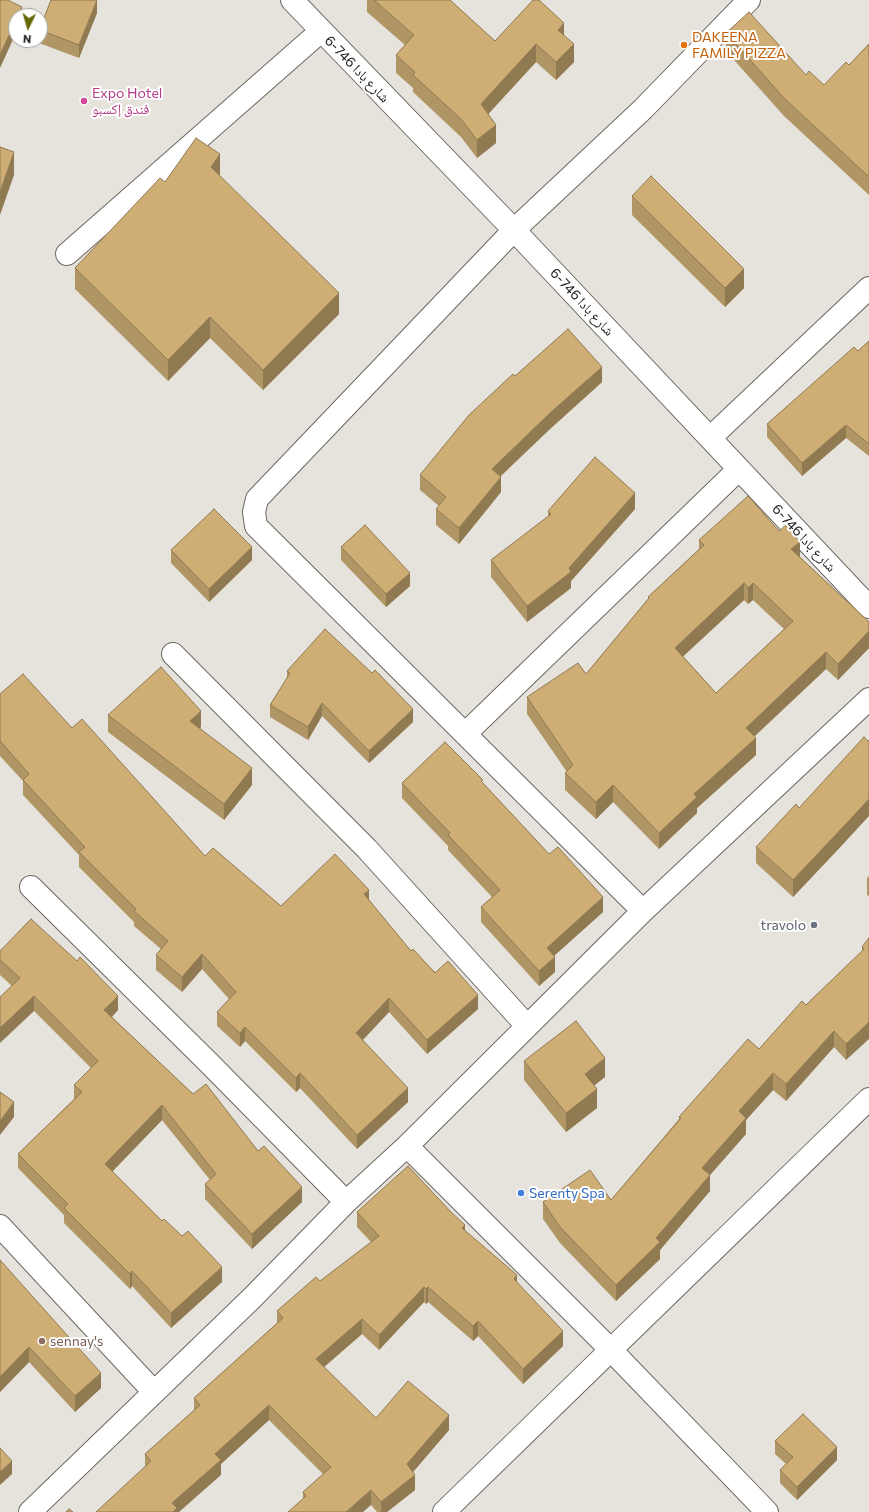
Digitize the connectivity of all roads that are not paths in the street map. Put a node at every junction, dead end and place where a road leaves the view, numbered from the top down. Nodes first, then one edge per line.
1 (292, 0) edge
2 (749, 0) edge
3 (321, 31) junction
4 (514, 230) junction
5 (67, 254) dead end
6 (869, 288) edge
7 (710, 438) junction
8 (739, 469) junction
9 (869, 607) edge
10 (173, 654) dead end
11 (869, 698) edge
12 (465, 734) junction
13 (32, 887) dead end
14 (643, 911) junction
15 (527, 1026) junction
16 (869, 1099) edge
17 (407, 1146) junction
18 (346, 1202) junction
19 (0, 1226) edge
20 (610, 1350) junction
21 (154, 1392) junction
22 (30, 1512) edge
23 (444, 1512) edge
24 (767, 1512) edge

1 - 3 street, شارع بادا 746-6
2 - 4 street
3 - 4 street, شارع بادا 746-6
3 - 5 street
4 - 7 street, شارع بادا 746-6
4 - 12 street
6 - 7 street
7 - 8 street, شارع بادا 746-6
8 - 9 street, شارع بادا 746-6
8 - 12 street
10 - 15 street
11 - 14 street
12 - 14 street
13 - 18 street
14 - 15 street
15 - 17 street
16 - 20 street
17 - 18 street
17 - 20 street
18 - 21 street
19 - 21 street
20 - 23 street
20 - 24 street
21 - 22 street

